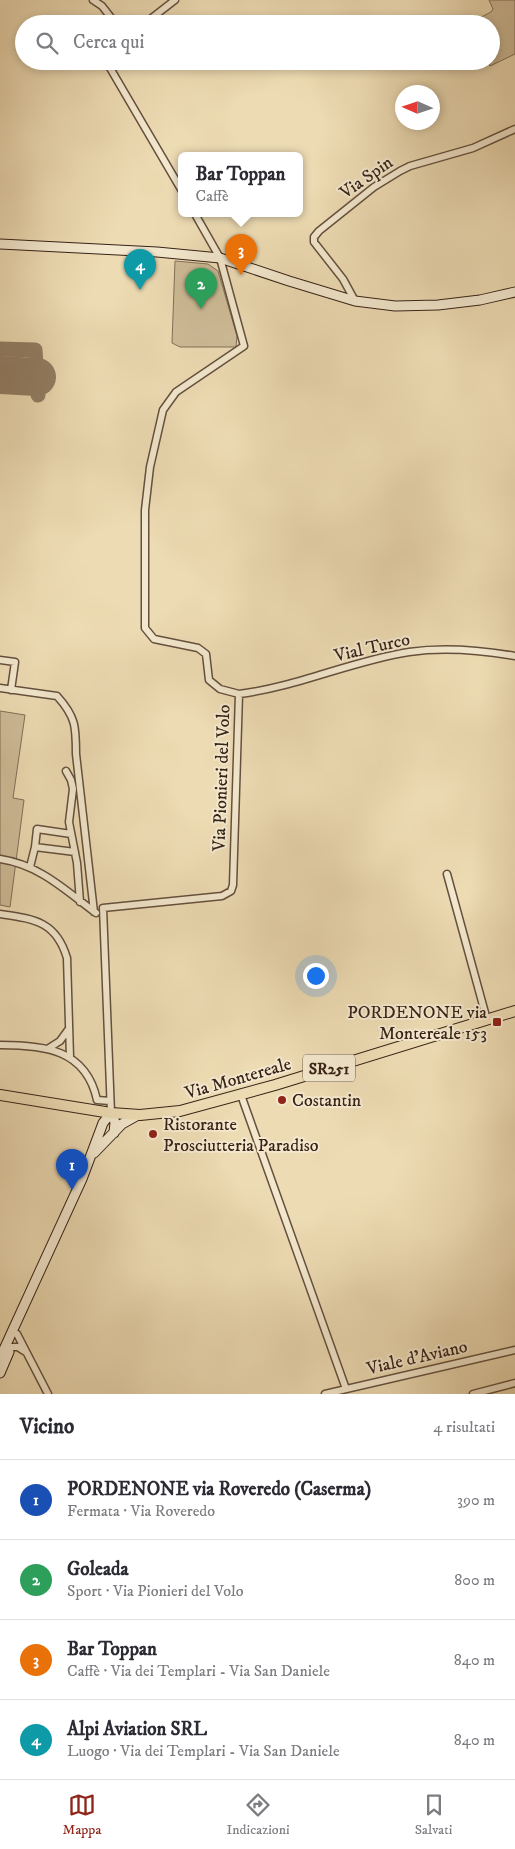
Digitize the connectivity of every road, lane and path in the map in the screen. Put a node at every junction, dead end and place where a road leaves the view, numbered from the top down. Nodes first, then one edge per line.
1 (93, 0) edge
2 (175, 0) edge
3 (109, 15) edge
4 (156, 15) edge
5 (111, 70) edge
6 (515, 129) edge
7 (178, 184) edge
8 (197, 217) edge
9 (0, 244) edge
10 (220, 258) junction
11 (515, 292) edge
12 (355, 301) junction
13 (515, 656) edge
14 (0, 660) edge
15 (0, 688) edge
16 (11, 690) junction
17 (238, 694) junction
18 (66, 771) dead end
19 (71, 834) junction
20 (35, 847) junction
21 (75, 852) junction
22 (0, 859) edge
23 (30, 867) junction
24 (447, 874) dead end
25 (80, 902) junction
26 (94, 912) junction
27 (0, 914) edge
28 (103, 918) junction
29 (515, 1011) edge
30 (486, 1020) junction
31 (68, 1030) junction
32 (0, 1046) edge
33 (49, 1048) junction
34 (70, 1057) junction
35 (0, 1095) edge
36 (241, 1095) junction
37 (110, 1101) junction
38 (86, 1109) junction
39 (111, 1113) junction
40 (140, 1115) junction
41 (100, 1130) junction
42 (114, 1133) junction
43 (92, 1155) junction
44 (37, 1279) junction
45 (17, 1334) junction
46 (11, 1347) junction
47 (515, 1350) edge
48 (27, 1354) junction
49 (0, 1358) edge
50 (0, 1366) edge
51 (0, 1373) edge
52 (515, 1383) edge
53 (346, 1389) junction
54 (48, 1394) edge
55 (325, 1394) edge
56 (473, 1394) edge

1 - 3 street
2 - 4 street
5 - 7 street
6 - 12 street, Via Spin
8 - 10 street
9 - 10 street
10 - 12 street
10 - 17 street, Via Pionieri del Volo
11 - 12 street
13 - 17 street, Vial Turco
14 - 16 street
15 - 16 street
16 - 26 street
17 - 28 street, Via Pionieri del Volo
18 - 19 street
19 - 20 street
19 - 21 street
20 - 21 street
20 - 23 street
21 - 25 street
22 - 23 street
23 - 25 street
24 - 30 street
25 - 26 street
26 - 28 street
27 - 31 street
28 - 37 street
29 - 30 main road, Via Montereale / SR251
30 - 36 main road, Via Montereale / SR251
31 - 33 street
31 - 34 street
32 - 33 street
33 - 34 street
34 - 37 street
35 - 38 main road, SR251
36 - 40 main road, Via Montereale / SR251
36 - 53 street
37 - 39 street
38 - 39 main road, SR251
38 - 41 street
39 - 40 main road, Via Montereale / SR251
39 - 41 street
39 - 42 street
40 - 42 street
41 - 43 street
42 - 43 street
43 - 44 street
44 - 45 street
44 - 49 street
45 - 46 street
45 - 48 street
46 - 48 street
46 - 50 street
46 - 51 street
47 - 53 street, Viale d'Aviano
48 - 54 street
52 - 56 street
53 - 55 street, Viale d'Aviano

